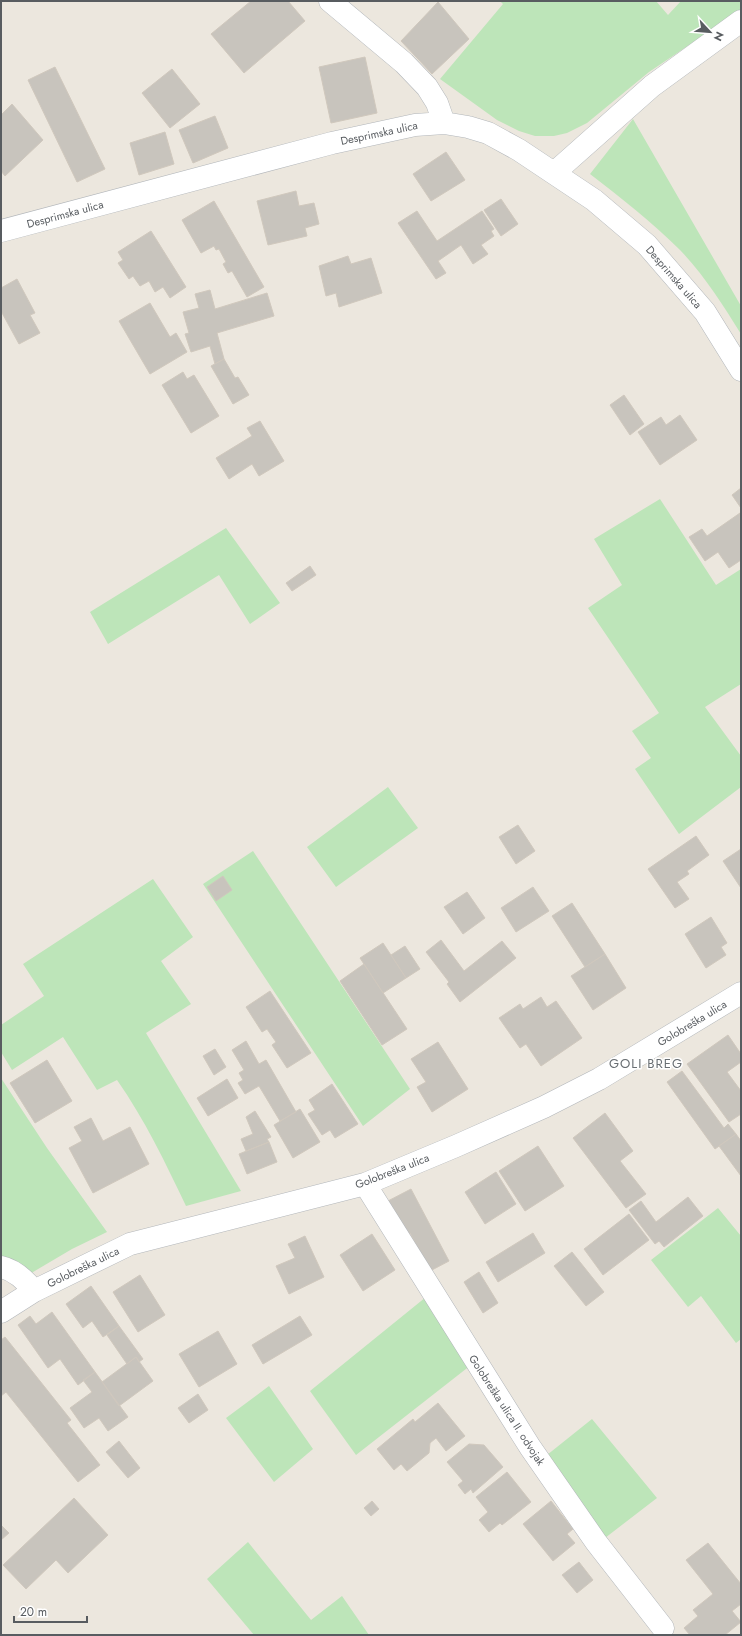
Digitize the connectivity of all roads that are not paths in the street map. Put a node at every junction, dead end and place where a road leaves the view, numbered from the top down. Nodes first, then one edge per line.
1 (330, 1) edge
2 (741, 21) edge
3 (444, 123) junction
4 (554, 173) junction
5 (1, 231) edge
6 (741, 370) edge
7 (741, 993) edge
8 (365, 1184) junction
9 (1, 1267) edge
10 (34, 1292) junction
11 (1, 1312) edge
12 (663, 1628) dead end

1 - 3 street
2 - 4 street
3 - 4 street, Desprimska ulica
3 - 5 street, Desprimska ulica
4 - 6 street, Desprimska ulica
7 - 8 street, Golobreška ulica
8 - 10 street, Golobreška ulica
8 - 12 street, Golobreška ulica II. odvojak
9 - 10 street
10 - 11 street, Golobreška ulica

